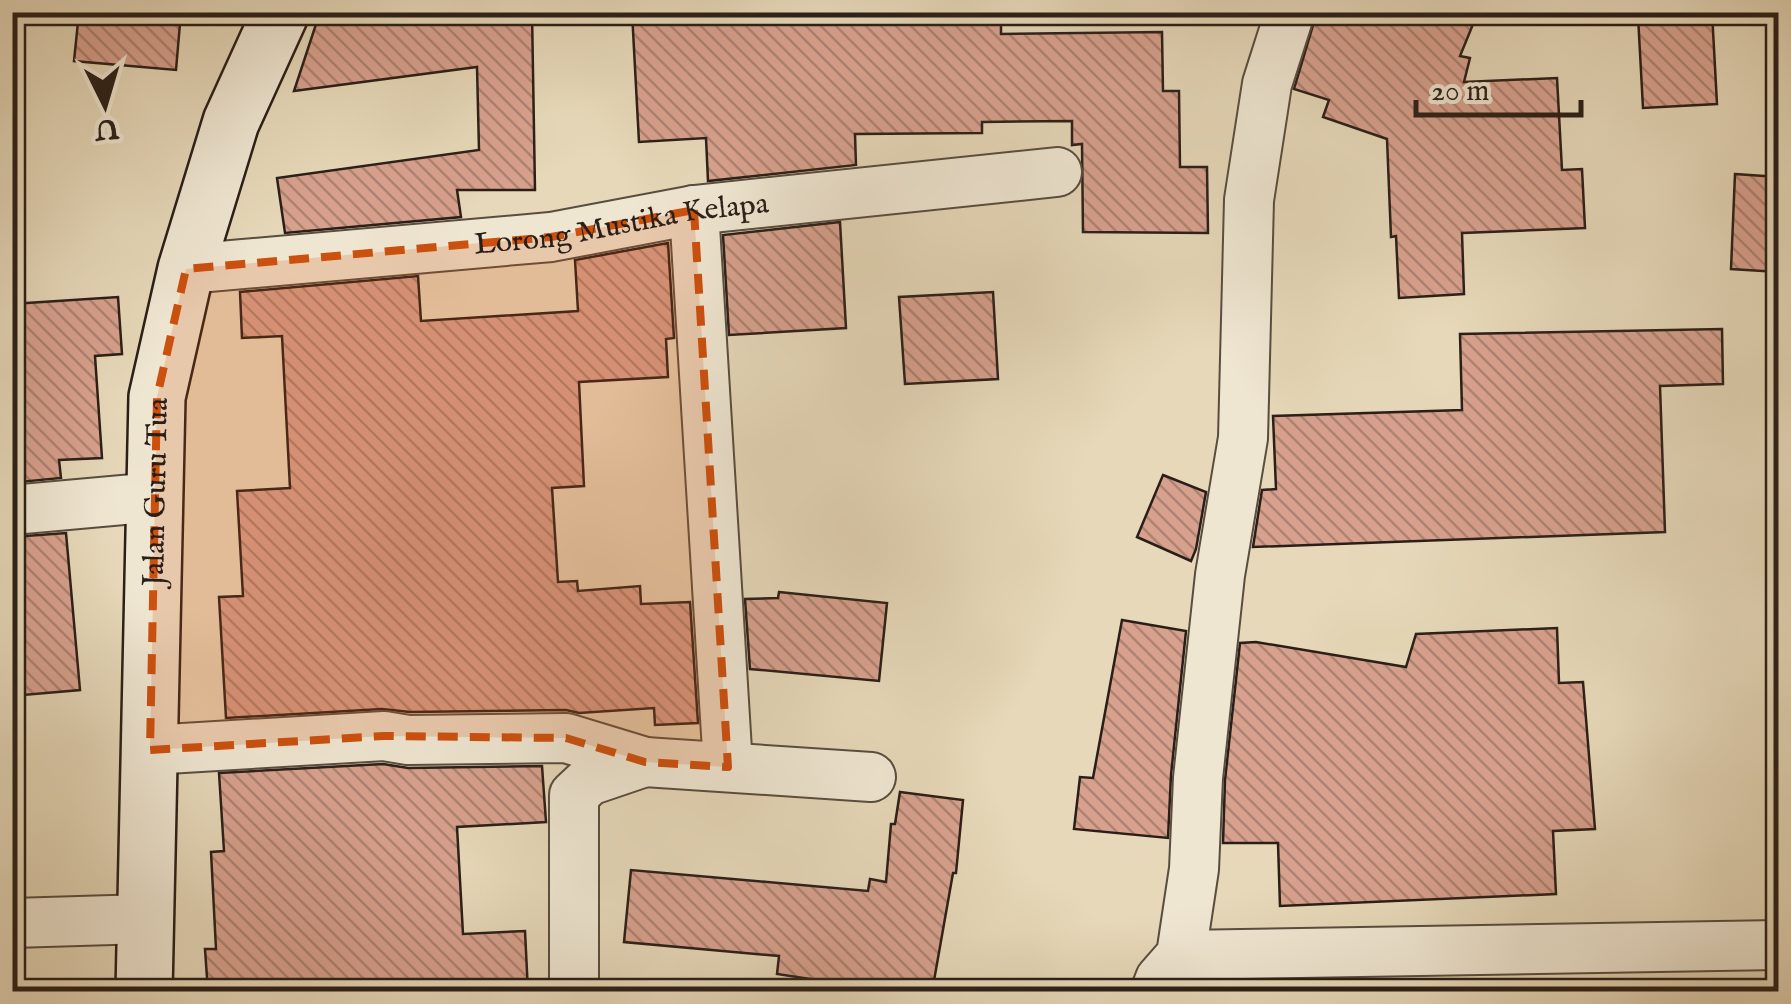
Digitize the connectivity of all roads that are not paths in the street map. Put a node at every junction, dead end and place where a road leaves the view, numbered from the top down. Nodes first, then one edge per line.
1 (281, 12) edge
2 (1290, 12) edge
3 (1057, 172) dead end
4 (694, 210) junction
5 (186, 269) junction
6 (156, 497) junction
7 (12, 510) edge
8 (150, 750) junction
9 (646, 762) junction
10 (728, 767) junction
11 (871, 777) dead end
12 (146, 919) junction
13 (12, 922) edge
14 (1778, 945) edge
15 (1168, 973) edge
16 (144, 992) edge
17 (574, 992) edge

1 - 5 main road, Jalan Guru Tua
2 - 15 street
3 - 4 street, Lorong Mustika Kelapa
4 - 5 street, Lorong Mustika Kelapa
4 - 10 street
5 - 6 main road, Jalan Guru Tua
6 - 7 street
6 - 8 main road, Jalan Guru Tua
8 - 9 street
8 - 12 main road, Jalan Guru Tua
9 - 10 street
9 - 17 street
10 - 11 street
12 - 13 street
12 - 16 main road, Jalan Guru Tua
14 - 15 street

